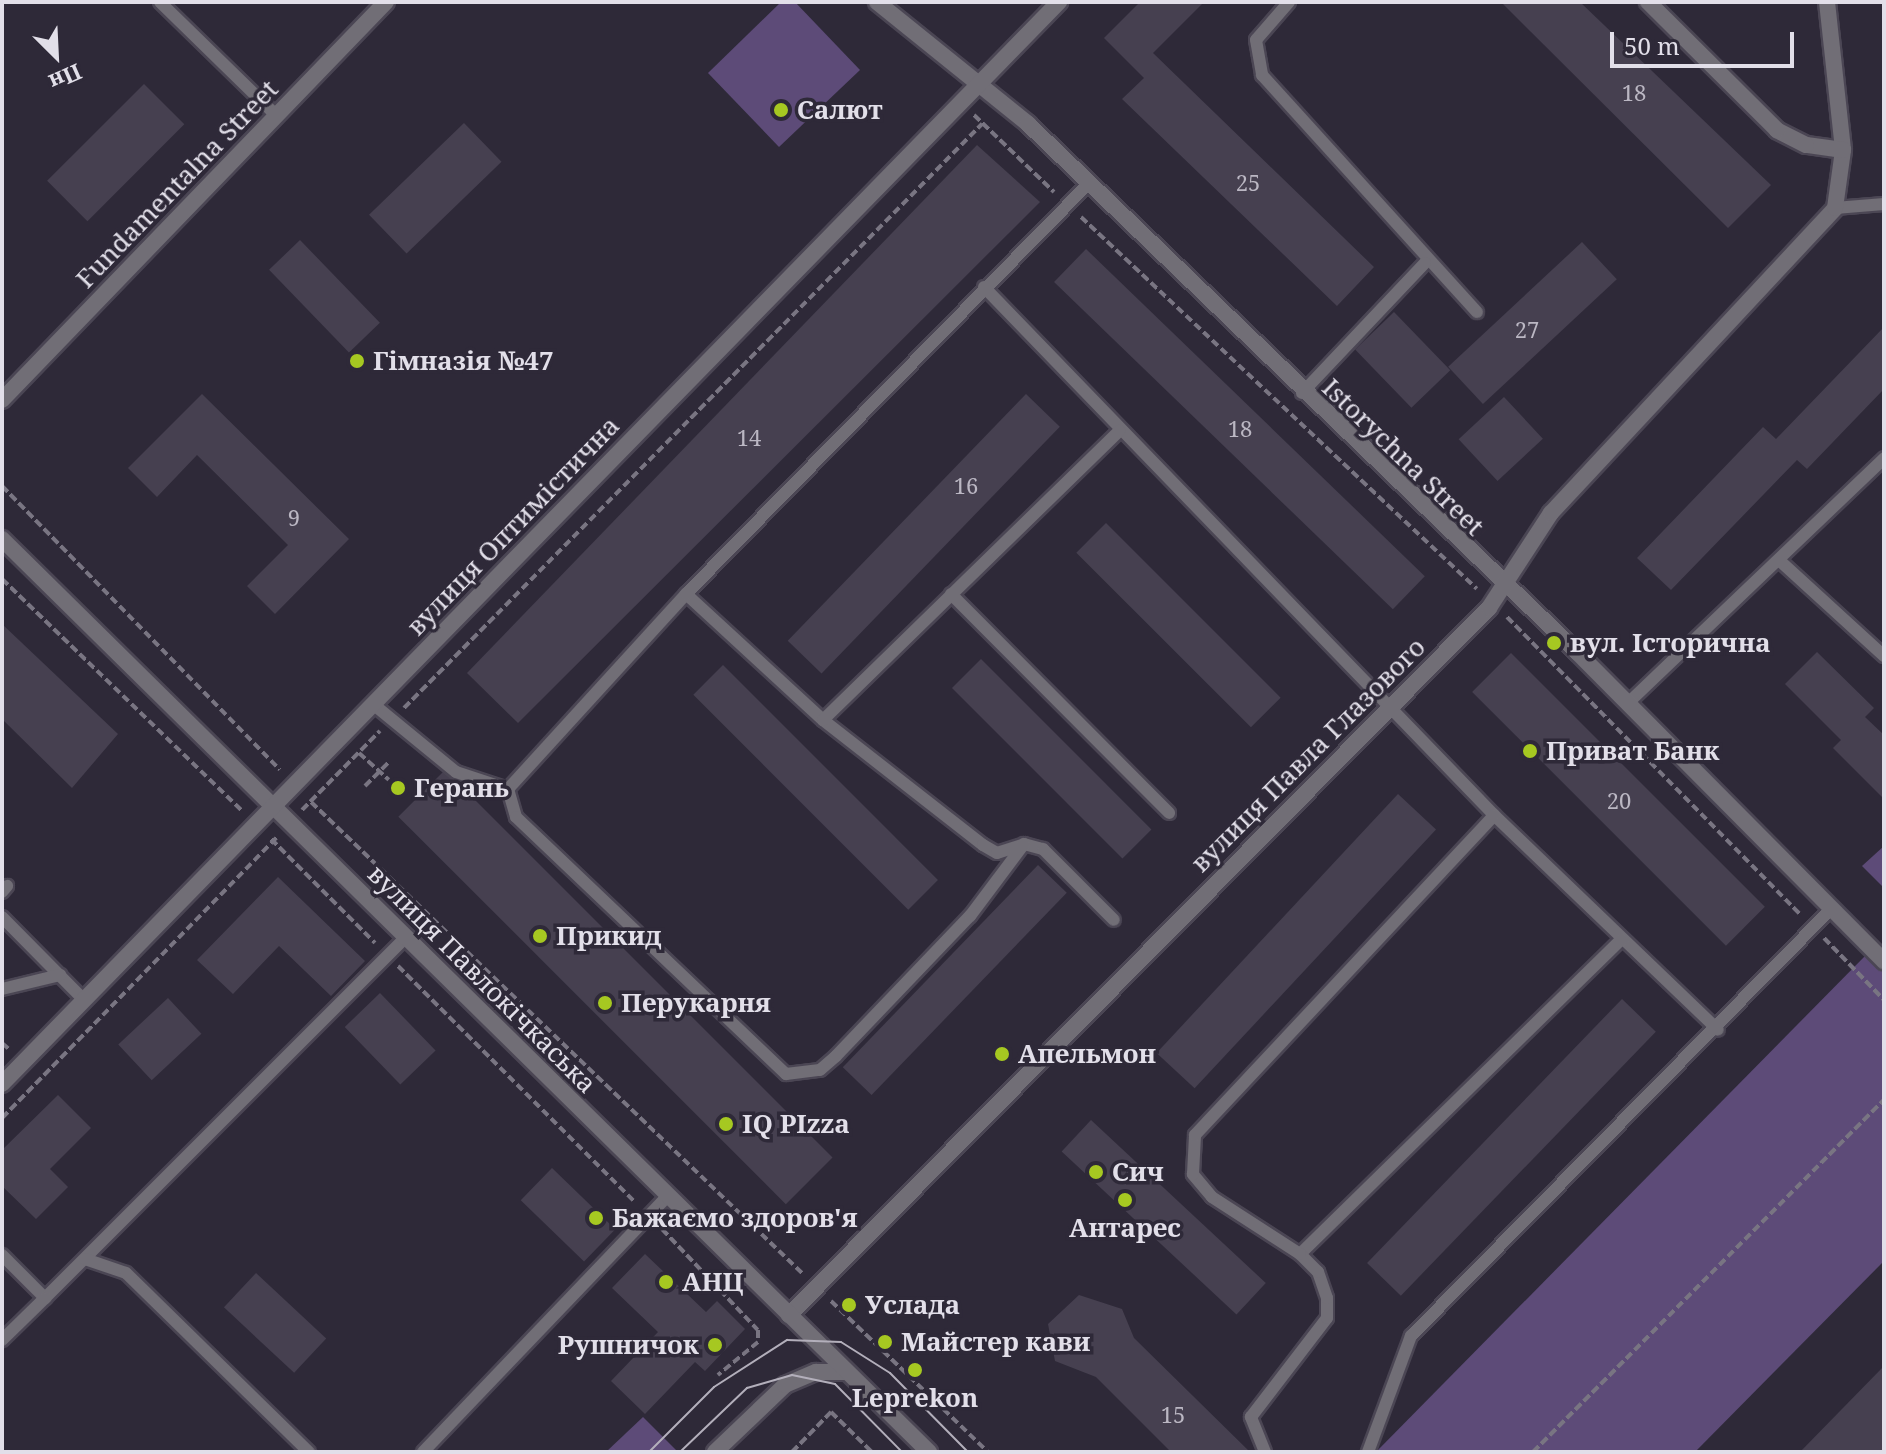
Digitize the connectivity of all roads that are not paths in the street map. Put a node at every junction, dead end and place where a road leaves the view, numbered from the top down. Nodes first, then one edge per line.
1 (160, 2) edge
2 (386, 2) edge
3 (877, 2) edge
4 (1059, 2) edge
5 (1289, 2) edge
6 (1648, 2) edge
7 (1827, 2) edge
8 (974, 87) junction
9 (277, 116) junction
10 (1843, 150) junction
11 (1088, 184) junction
12 (1884, 204) edge
13 (1835, 208) junction
14 (1425, 263) junction
15 (984, 287) junction
16 (1477, 312) dead end
17 (1302, 393) junction
18 (2, 400) edge
19 (1119, 431) junction
20 (1884, 458) edge
21 (2, 539) edge
22 (1780, 561) junction
23 (1506, 587) junction
24 (686, 594) junction
25 (951, 594) junction
26 (1884, 656) edge
27 (373, 704) junction
28 (1627, 704) junction
29 (1392, 707) junction
30 (823, 720) junction
31 (508, 789) junction
32 (267, 800) junction
33 (1169, 813) dead end
34 (1494, 815) junction
35 (1024, 844) junction
36 (1831, 909) junction
37 (2, 917) edge
38 (1114, 920) dead end
39 (406, 937) junction
40 (1622, 939) junction
41 (1884, 961) edge
42 (60, 975) junction
43 (2, 989) edge
44 (84, 1000) junction
45 (1718, 1030) junction
46 (2, 1084) edge
47 (668, 1196) junction
48 (1300, 1254) junction
49 (2, 1255) edge
50 (85, 1259) junction
51 (45, 1298) junction
52 (789, 1315) junction
53 (2, 1340) edge
54 (846, 1372) junction
55 (309, 1452) edge
56 (423, 1452) edge
57 (715, 1452) edge
58 (929, 1452) edge
59 (1265, 1452) edge
60 (1368, 1452) edge

1 - 9 lane
2 - 9 street, Fundamentalna Street
3 - 8 street, Istorychna Street
4 - 8 street, вулиця Оптимістична
5 - 14 lane
6 - 10 street
7 - 10 street
8 - 11 street, Istorychna Street
8 - 27 street, вулиця Оптимістична
9 - 18 street, Fundamentalna Street
10 - 13 street
11 - 15 lane
11 - 17 street, Istorychna Street
12 - 13 lane
13 - 23 street, вулиця Павла Глазового
14 - 16 lane
14 - 17 lane
15 - 19 lane
15 - 24 lane
17 - 23 street, Istorychna Street
19 - 25 lane
19 - 29 lane
20 - 22 lane
21 - 32 street, вулиця Павлокічкаська
22 - 26 lane
22 - 28 lane
23 - 28 street, Istorychna Street
23 - 29 street, вулиця Павла Глазового
24 - 30 lane
24 - 31 lane
25 - 30 lane
25 - 33 lane
27 - 31 lane
27 - 32 street, вулиця Оптимістична
28 - 36 street, Istorychna Street
29 - 34 lane
29 - 52 street, вулиця Павла Глазового
30 - 35 lane
31 - 35 lane
32 - 39 street, вулиця Павлокічкаська
32 - 44 street, вулиця Оптимістична
34 - 40 lane
34 - 48 lane
35 - 38 lane
36 - 41 street, Istorychna Street
36 - 45 lane
37 - 42 lane
39 - 47 street, вулиця Павлокічкаська
39 - 50 lane
40 - 45 lane
40 - 48 lane
42 - 43 lane
42 - 44 lane
44 - 46 street, вулиця Оптимістична
45 - 60 lane
47 - 52 street, вулиця Павлокічкаська
47 - 56 lane
48 - 59 lane
49 - 51 lane
50 - 51 lane
50 - 55 lane
51 - 53 lane
52 - 54 street, вулиця Павлокічкаська
54 - 57 street
54 - 58 street, вулиця Павлокічкаська

